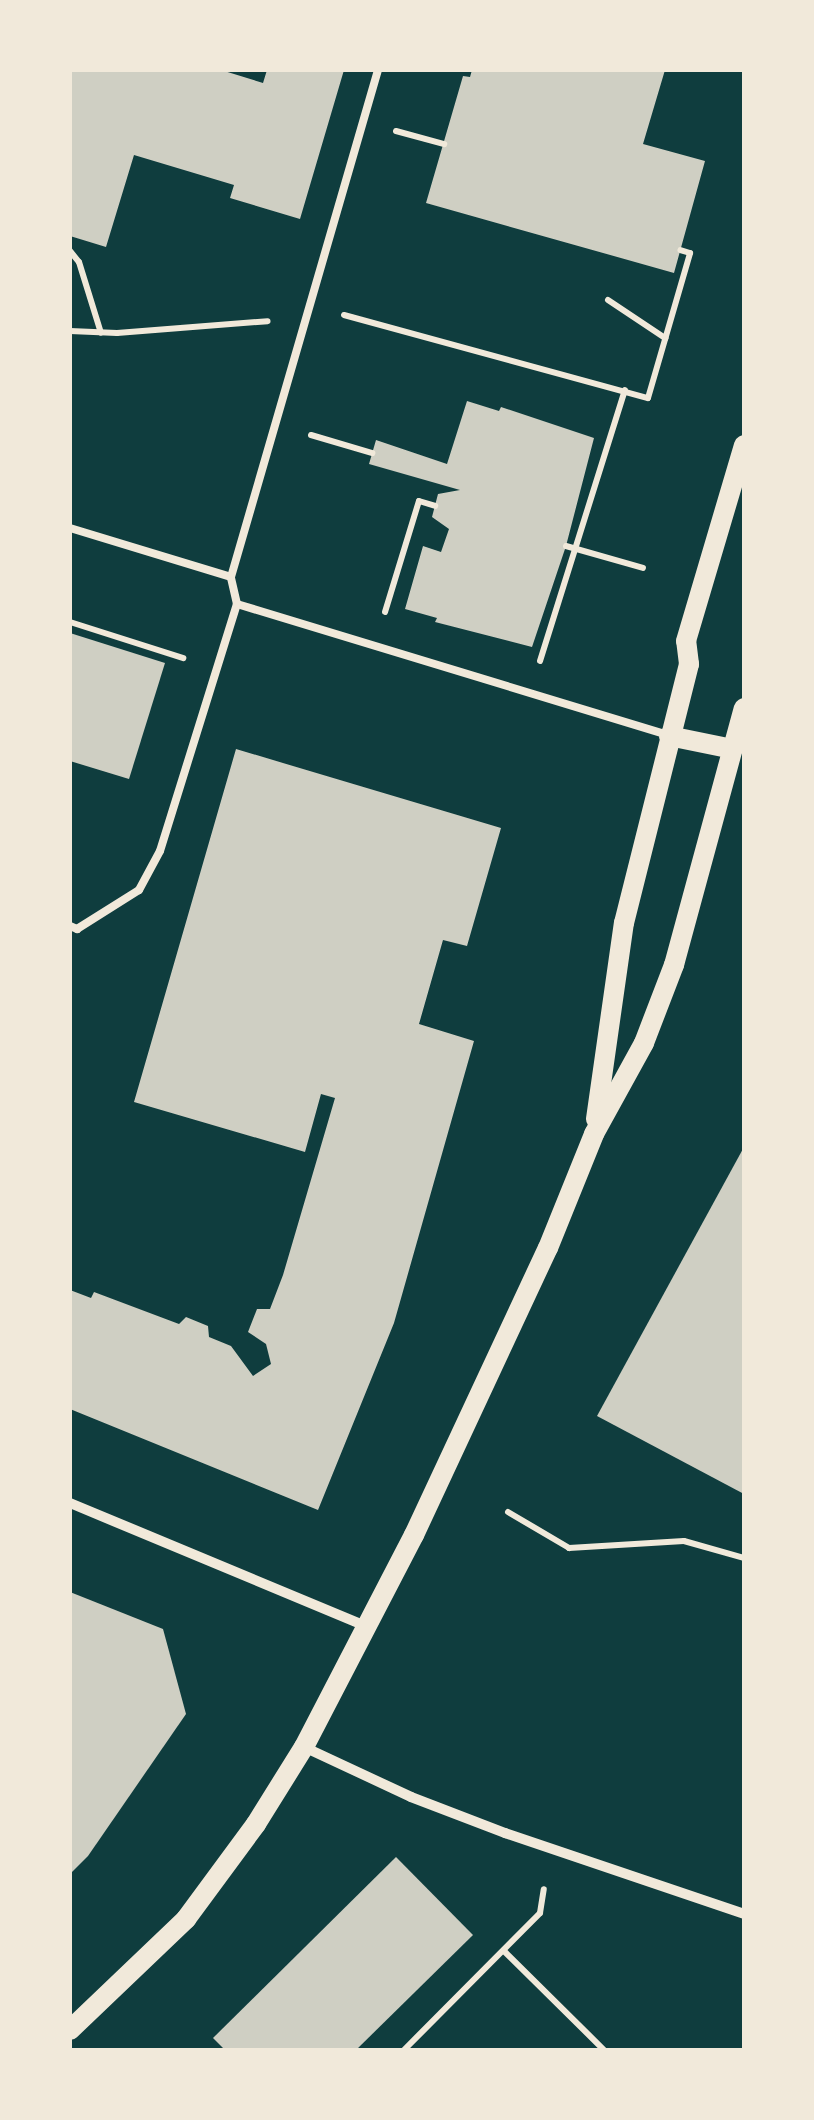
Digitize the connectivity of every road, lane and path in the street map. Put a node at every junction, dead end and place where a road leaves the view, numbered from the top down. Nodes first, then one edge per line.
1 (378, 70) edge
2 (366, 123) junction
3 (444, 144) dead end
4 (680, 250) dead end
5 (70, 251) edge
6 (608, 300) dead end
7 (308, 314) junction
8 (70, 331) edge
9 (101, 333) junction
10 (665, 338) junction
11 (625, 390) junction
12 (273, 424) junction
13 (744, 445) edge
14 (372, 453) dead end
15 (435, 506) dead end
16 (70, 528) edge
17 (566, 546) dead end
18 (576, 548) junction
19 (644, 568) dead end
20 (231, 577) junction
21 (238, 604) junction
22 (70, 622) edge
23 (374, 646) junction
24 (216, 668) junction
25 (529, 695) junction
26 (744, 708) edge
27 (669, 736) junction
28 (738, 749) edge
29 (70, 926) edge
30 (594, 1134) junction
31 (70, 1503) edge
32 (508, 1512) dead end
33 (744, 1558) edge
34 (366, 1626) junction
35 (304, 1746) junction
36 (544, 1889) dead end
37 (744, 1914) edge
38 (505, 1952) junction
39 (70, 2030) edge
40 (404, 2050) edge
41 (604, 2050) edge

1 - 2 lane
2 - 3 path
2 - 7 lane
4 - 10 path
5 - 9 path
6 - 10 path
7 - 9 path
7 - 11 path
7 - 12 lane
8 - 9 path
10 - 11 path
11 - 18 path
12 - 14 path
12 - 20 lane
13 - 27 main road
15 - 23 path
16 - 20 lane
17 - 18 path
18 - 19 path
18 - 25 path
20 - 21 lane
21 - 23 lane
21 - 24 lane
22 - 24 path
23 - 25 lane
24 - 29 lane
25 - 27 lane
26 - 28 main road
27 - 28 main road
27 - 30 main road
28 - 30 main road
30 - 34 main road
31 - 34 street
32 - 33 path
34 - 35 main road
35 - 37 street
35 - 39 main road
36 - 38 path
38 - 40 path
38 - 41 path

